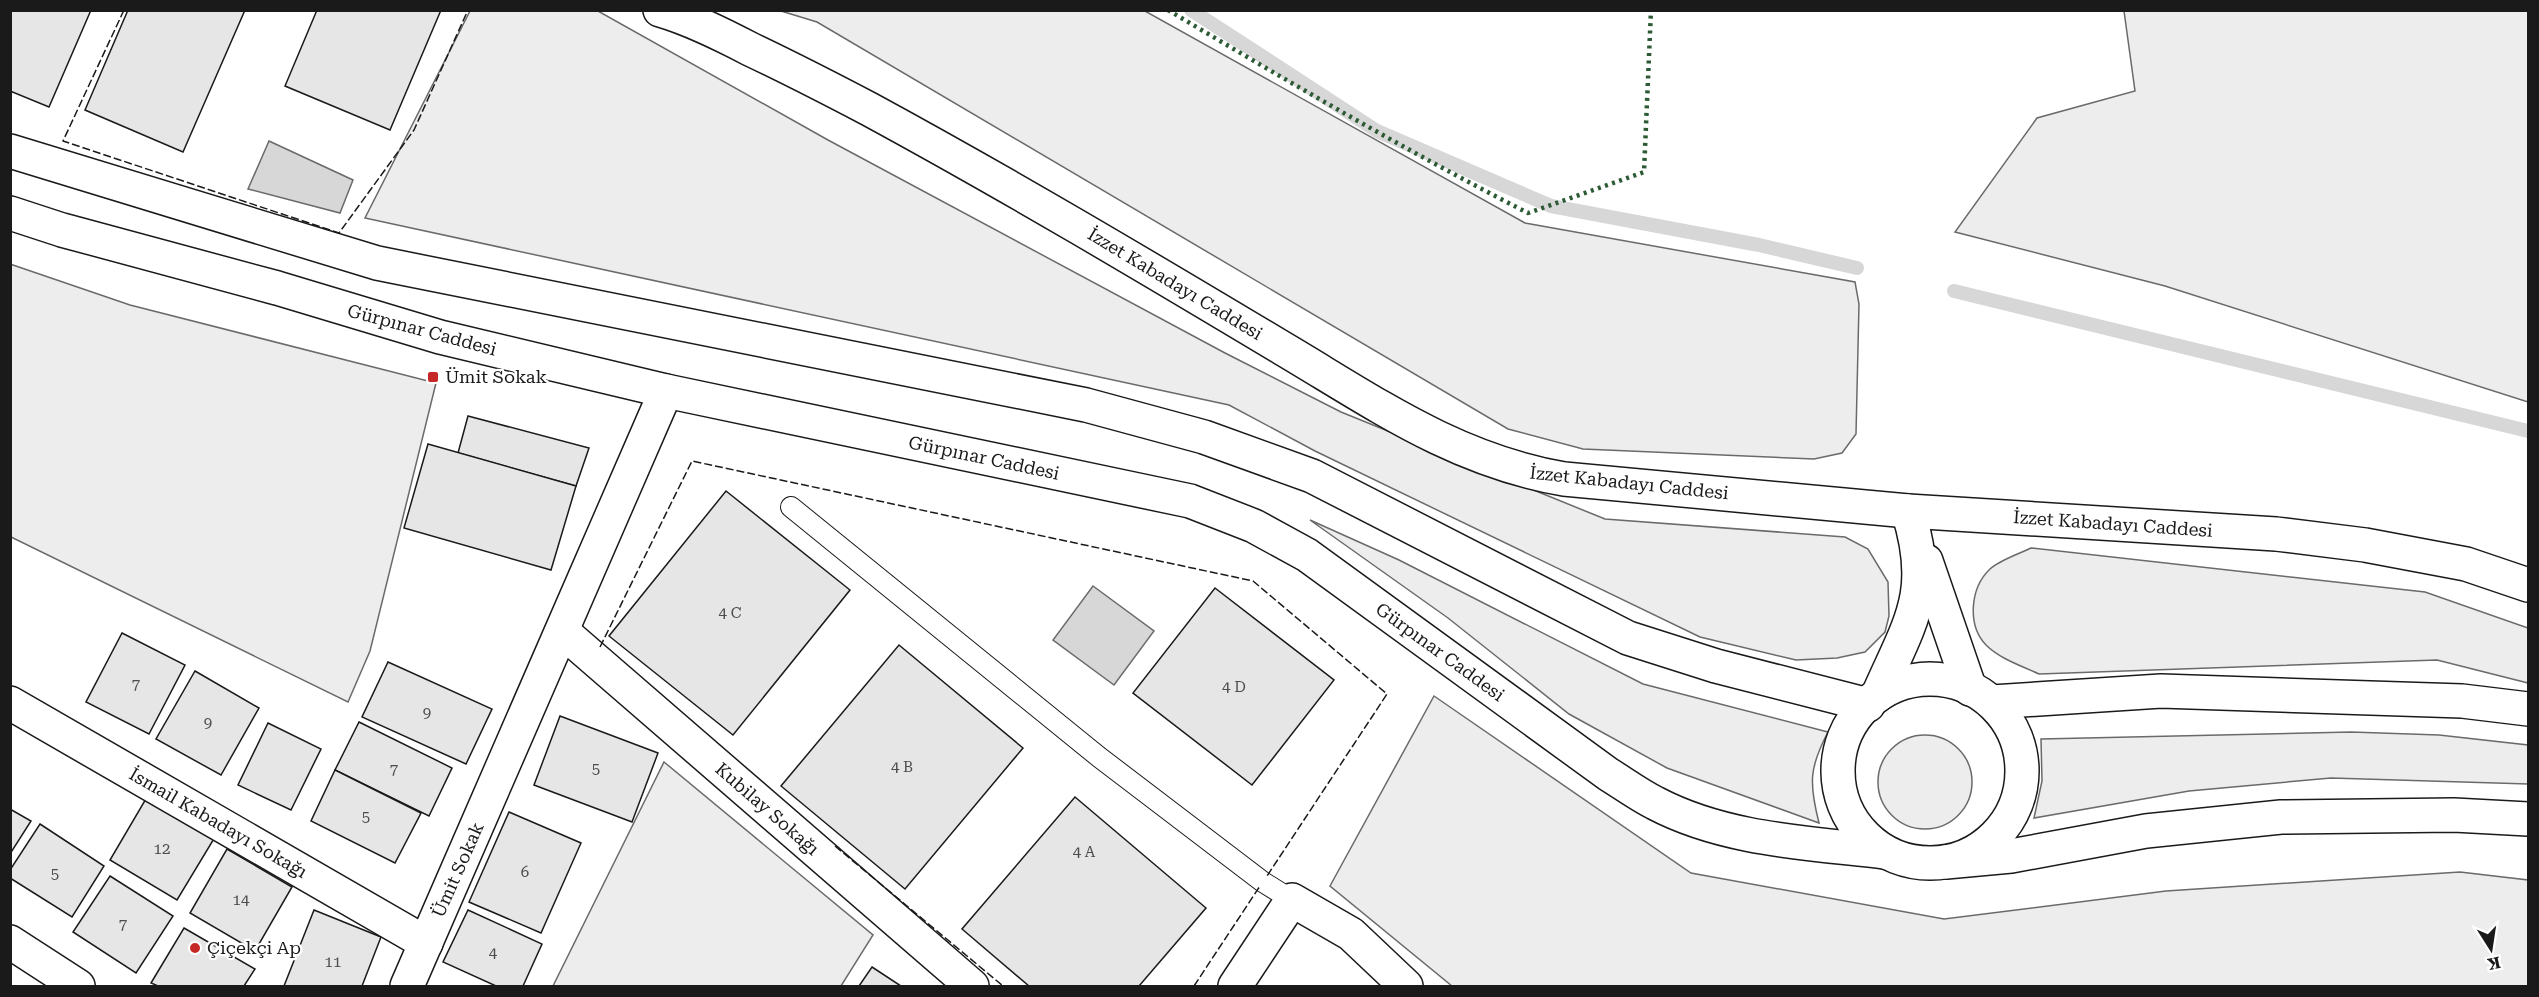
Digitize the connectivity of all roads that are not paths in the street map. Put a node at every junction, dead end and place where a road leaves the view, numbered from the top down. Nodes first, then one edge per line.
1 (660, 10) edge
2 (10, 151) edge
3 (10, 213) edge
4 (666, 391) junction
5 (791, 507) dead end
6 (1908, 511) junction
7 (2529, 585) edge
8 (562, 631) junction
9 (1981, 695) junction
10 (1873, 700) junction
11 (10, 703) edge
12 (2529, 709) edge
13 (2529, 819) edge
14 (1885, 852) junction
15 (1946, 862) junction
16 (1292, 900) junction
17 (10, 942) edge
18 (426, 943) junction
19 (78, 987) edge
20 (407, 987) edge
21 (972, 987) edge
22 (1235, 987) edge
23 (1406, 987) edge

1 - 6 main road, İzzet Kabadayı Caddesi
2 - 10 main road
3 - 4 main road, Gürpınar Caddesi
4 - 8 main road, Ümit Sokak
4 - 14 main road, Gürpınar Caddesi
5 - 16 lane
6 - 7 main road, İzzet Kabadayı Caddesi
6 - 9 main road
6 - 10 main road
8 - 18 main road, Ümit Sokak
8 - 21 main road, Kubilay Sokağı
9 - 10 main road
9 - 12 main road
9 - 15 main road
10 - 14 main road
11 - 18 main road, İsmail Kabadayı Sokağı
13 - 15 main road
14 - 15 main road
16 - 22 main road
16 - 23 main road
17 - 19 main road
18 - 20 main road, Ümit Sokak

